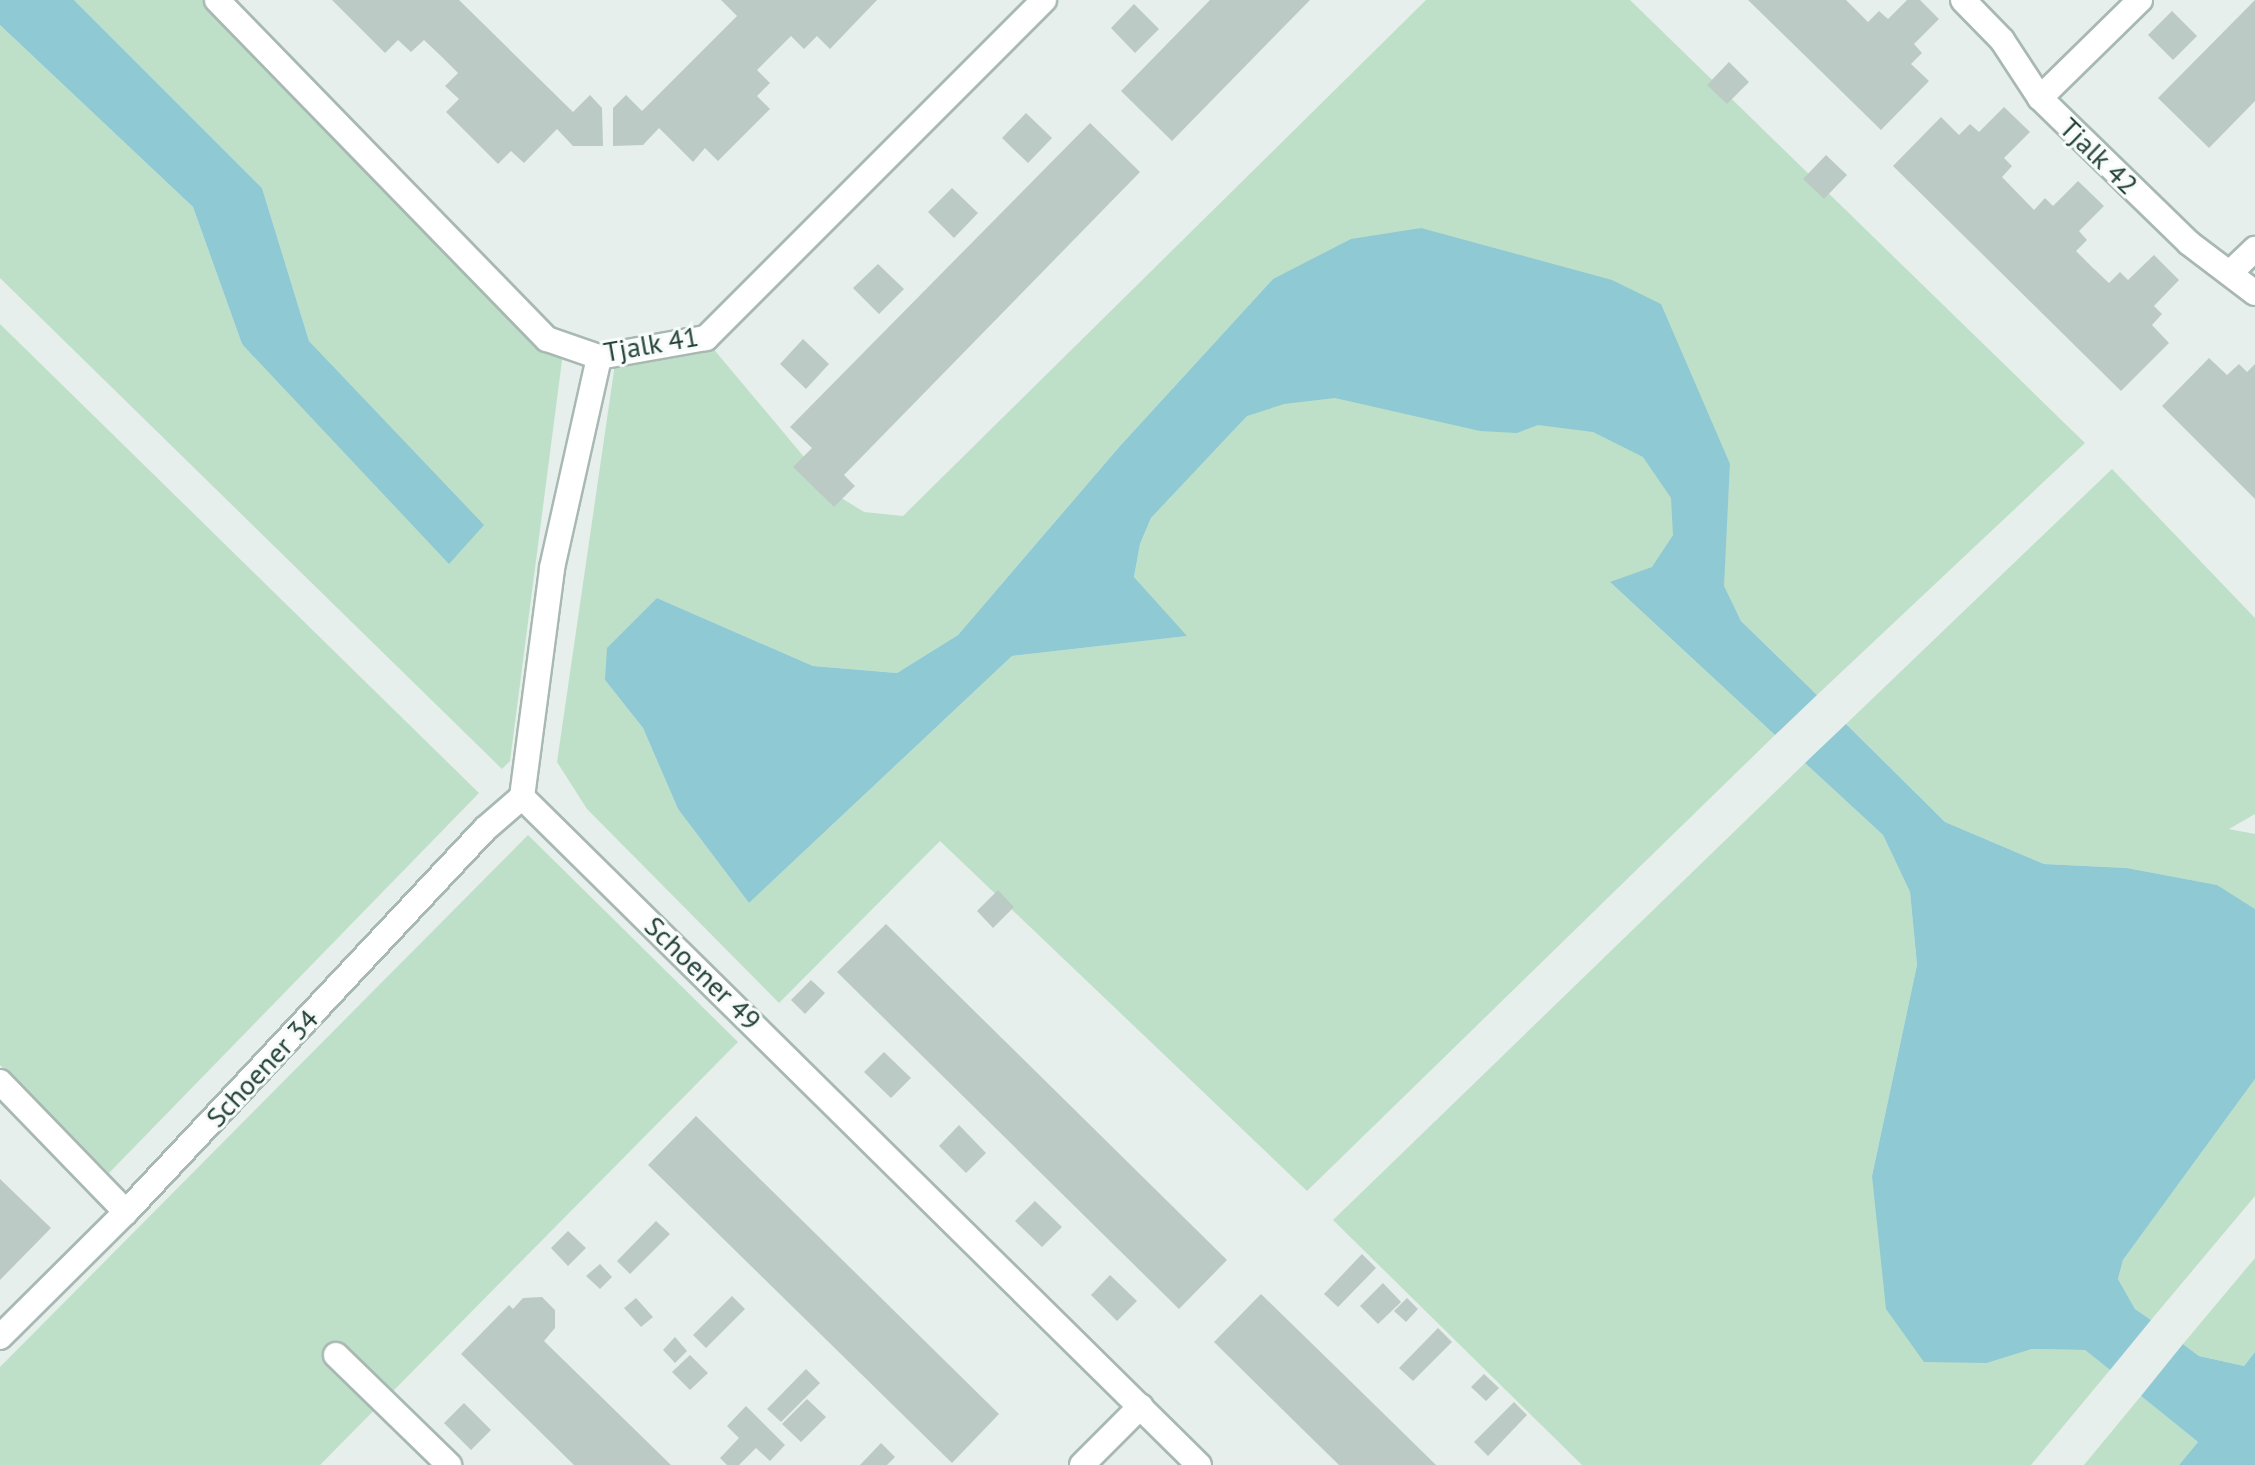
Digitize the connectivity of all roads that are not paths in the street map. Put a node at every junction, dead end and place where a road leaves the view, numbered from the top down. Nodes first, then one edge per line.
1 (217, 0) edge
2 (1044, 0) edge
3 (1963, 0) edge
4 (2140, 0) edge
5 (2040, 98) junction
6 (2255, 249) edge
7 (2232, 271) junction
8 (2255, 293) edge
9 (599, 357) junction
10 (522, 797) junction
11 (0, 1082) edge
12 (126, 1212) junction
13 (0, 1337) edge
14 (336, 1355) dead end
15 (1141, 1406) junction
16 (449, 1465) edge
17 (1082, 1465) edge
18 (1199, 1465) edge

1 - 9 street, Tjalk 41
2 - 9 street, Tjalk 41
3 - 5 street, Tjalk 42
4 - 5 street
5 - 7 street, Tjalk 42
6 - 7 street
7 - 8 street, Tjalk 42
9 - 10 street
10 - 12 street, Schoener 34
10 - 15 street, Schoener 49
11 - 12 street
12 - 13 street, Schoener 34
14 - 16 street
15 - 17 street
15 - 18 street, Schoener 49

